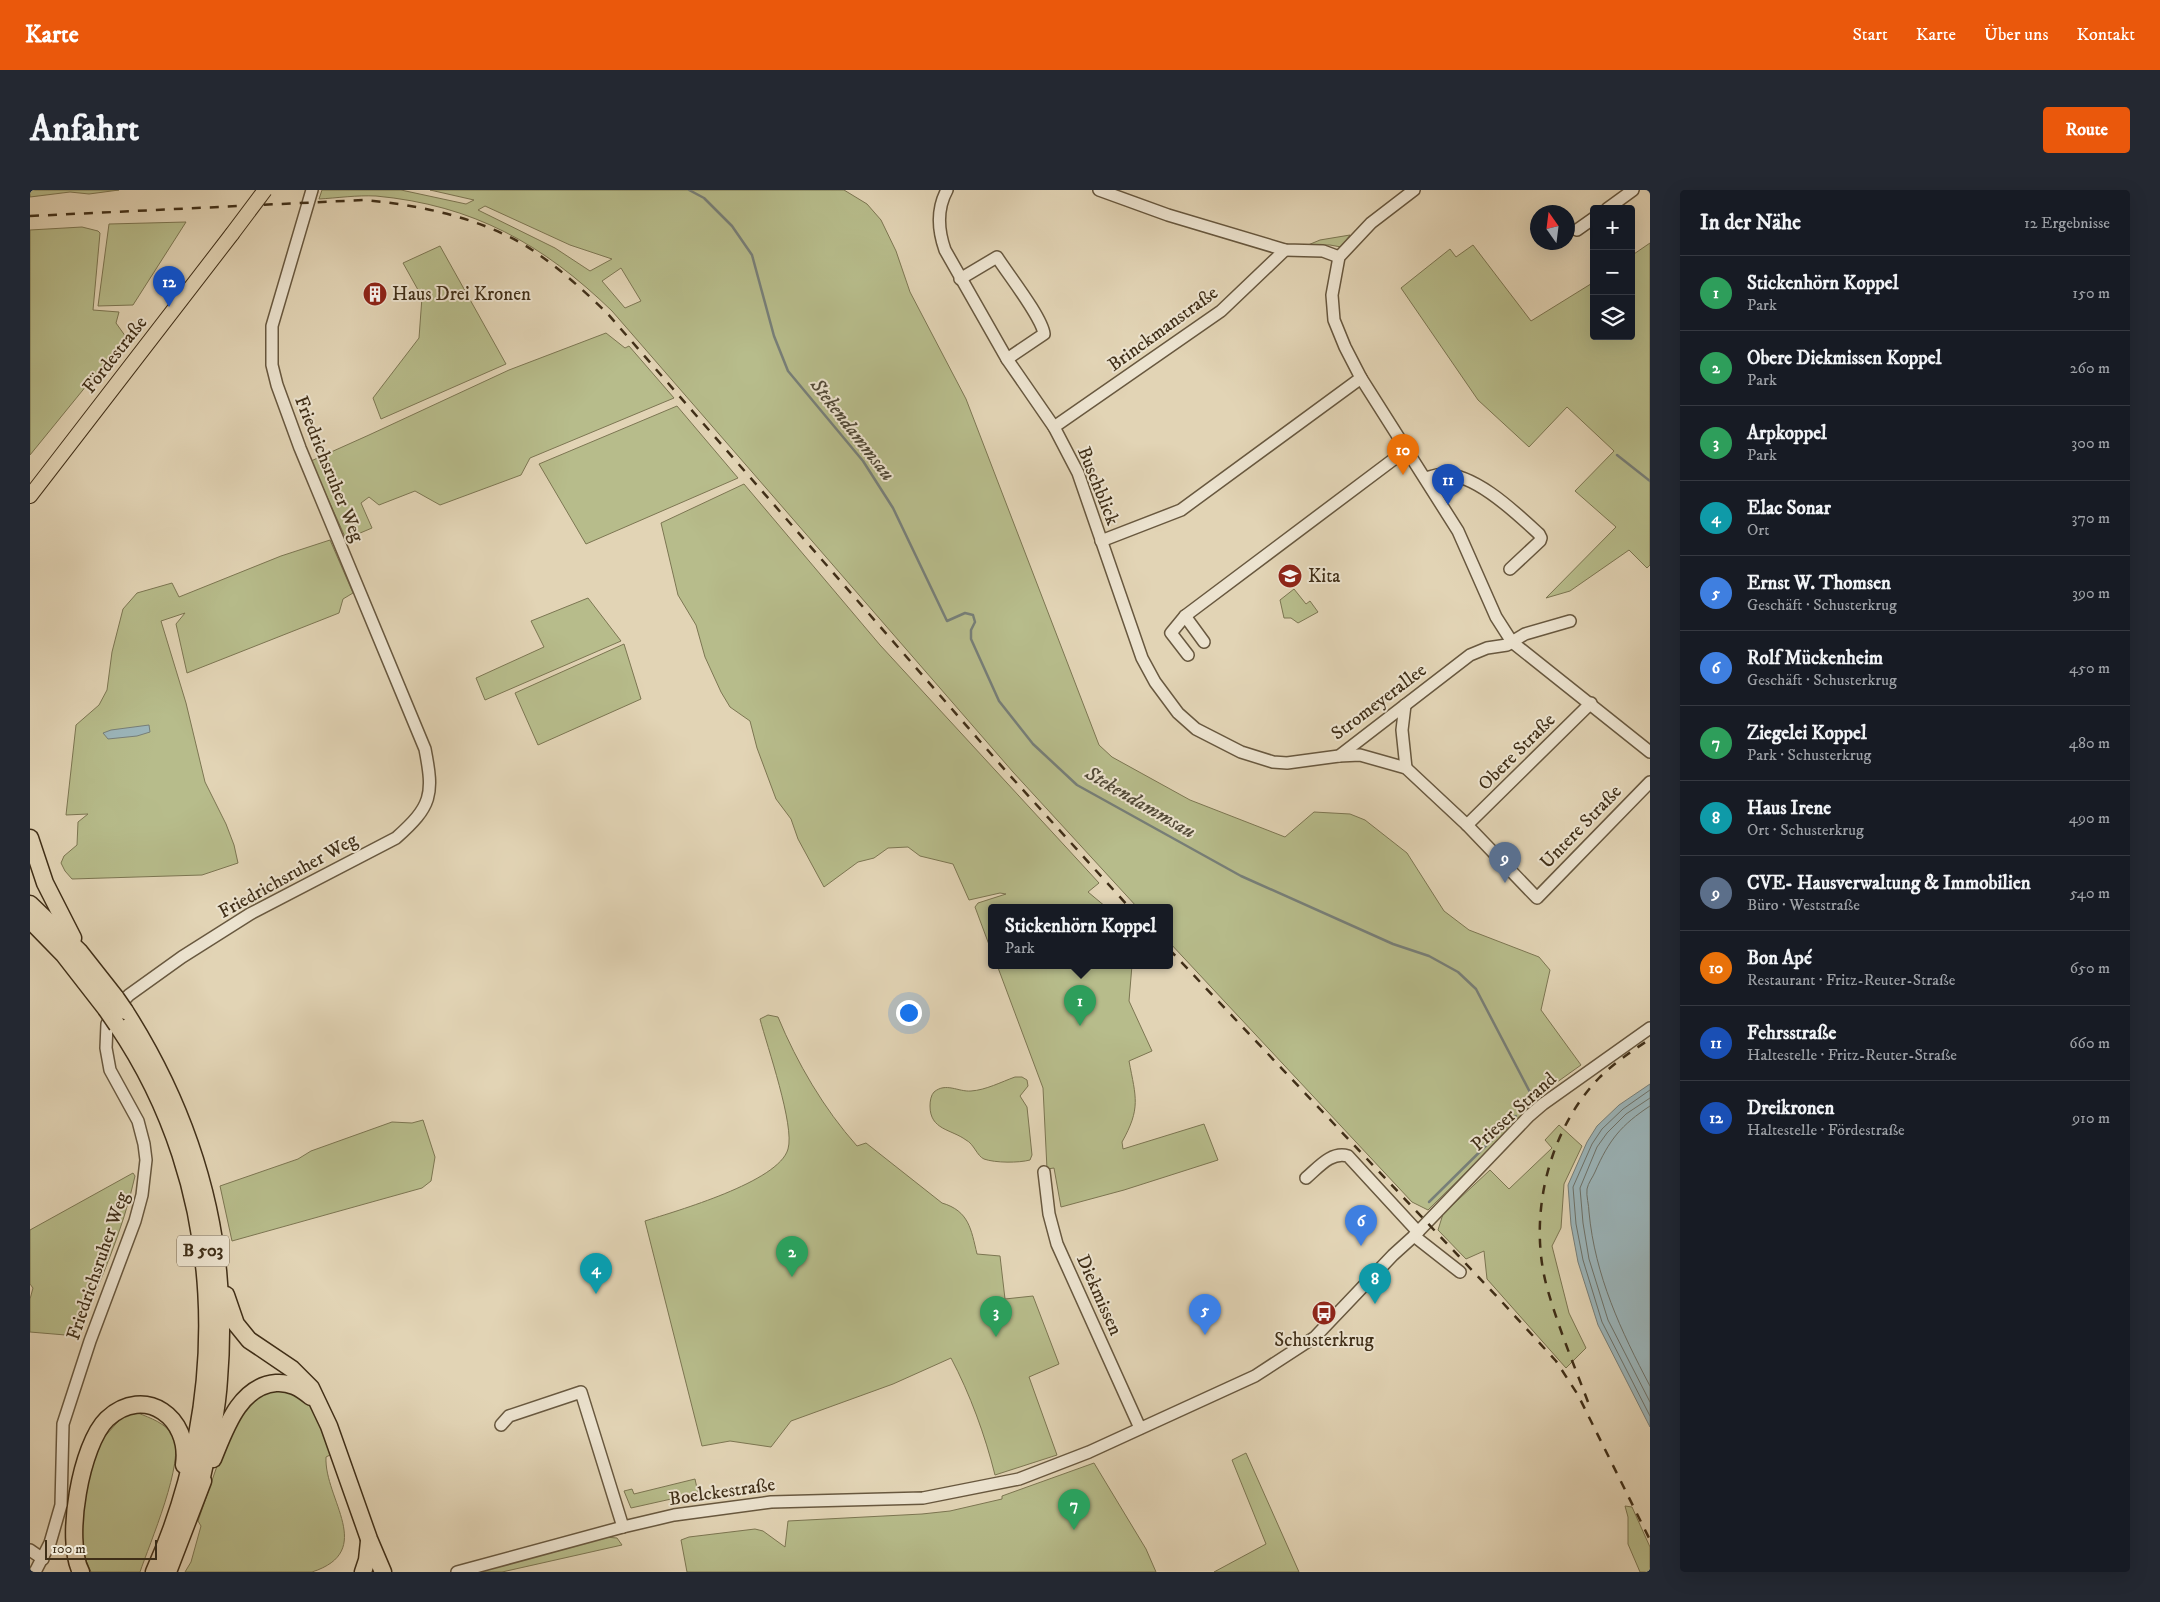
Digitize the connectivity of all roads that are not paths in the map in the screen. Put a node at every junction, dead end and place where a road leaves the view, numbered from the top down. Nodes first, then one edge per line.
1 (266, 190) edge
2 (312, 190) edge
3 (947, 190) edge
4 (1099, 190) edge
5 (1414, 190) edge
6 (1632, 190) edge
7 (1611, 205) edge
8 (1590, 221) edge
9 (1577, 230) dead end
10 (1286, 250) junction
11 (1339, 257) junction
12 (960, 279) junction
13 (1007, 359) junction
14 (1361, 378) junction
15 (1054, 427) junction
16 (1406, 450) junction
17 (1426, 478) junction
18 (30, 496) edge
19 (1101, 541) junction
20 (1510, 569) dead end
21 (1185, 616) junction
22 (1570, 621) dead end
23 (1135, 637) joint
24 (1204, 642) dead end
25 (1512, 642) junction
26 (1188, 655) dead end
27 (1591, 703) junction
28 (1405, 705) junction
29 (1650, 752) edge
30 (1339, 756) junction
31 (1406, 768) junction
32 (1650, 782) edge
33 (1467, 825) junction
34 (30, 838) edge
35 (30, 904) edge
36 (30, 920) edge
37 (80, 951) junction
38 (111, 1003) junction
39 (121, 1018) junction
40 (1650, 1028) edge
41 (1044, 1172) dead end
42 (1306, 1178) dead end
43 (1416, 1234) junction
44 (219, 1272) junction
45 (1460, 1272) dead end
46 (322, 1410) junction
47 (501, 1424) dead end
48 (1140, 1428) junction
49 (191, 1491) junction
50 (623, 1527) junction
51 (369, 1539) junction
52 (31, 1551) edge
53 (43, 1559) junction
54 (35, 1572) edge
55 (81, 1572) edge
56 (154, 1572) edge
57 (168, 1572) edge
58 (363, 1572) edge
59 (383, 1572) edge
60 (458, 1572) edge

1 - 18 main road, Fördestraße, bridge
2 - 53 street, Friedrichsruher Weg
3 - 12 street, Buschblick
4 - 10 street
5 - 11 street
6 - 7 street
8 - 9 street
10 - 11 street
10 - 15 street, Brinckmanstraße
11 - 14 street
12 - 13 street, Buschblick
12 - 13 street
13 - 15 street, Buschblick
14 - 16 street
14 - 19 street
15 - 19 street, Buschblick
16 - 17 street
16 - 21 street
17 - 20 street
17 - 25 street
19 - 23 street, Buschblick
21 - 24 street
21 - 26 street
22 - 25 street, Stromeyerallee
23 - 30 street, Stromeyerallee
25 - 27 street
25 - 28 street, Stromeyerallee
27 - 29 street
27 - 33 street, Obere Straße
28 - 30 street, Stromeyerallee
28 - 31 street
30 - 31 street
31 - 33 street
32 - 33 street, Untere Straße
34 - 37 highway
35 - 37 highway, B 503
36 - 38 highway, B 503
37 - 38 highway, B 503
38 - 39 highway, B 503, bridge
39 - 44 highway, B 503
39 - 49 highway, B 503
40 - 43 street, Prieser Strand
41 - 48 street, Diekmissen
42 - 43 street
43 - 45 street
43 - 48 street
44 - 46 highway, B 503
44 - 49 highway, B 503
46 - 49 highway
46 - 51 highway
47 - 50 street
48 - 50 street, Boelckestraße
49 - 55 highway, B 503
49 - 56 highway, B 503
49 - 57 highway, B 503
50 - 60 street, Boelckestraße
51 - 58 highway
51 - 59 highway
52 - 53 street
53 - 54 street, Friedrichsruher Weg

